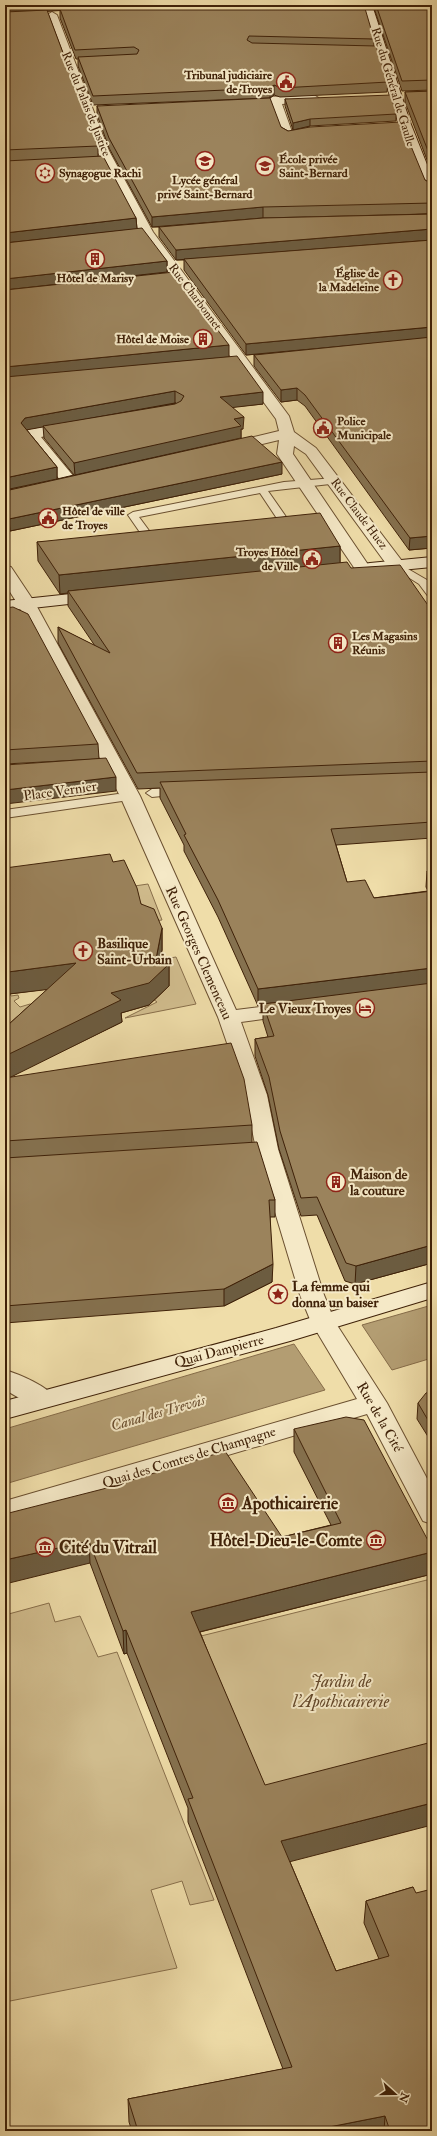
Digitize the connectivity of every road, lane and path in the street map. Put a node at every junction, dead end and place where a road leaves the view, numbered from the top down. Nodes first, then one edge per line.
1 (367, 5) edge
2 (66, 14) edge
3 (410, 95) edge
4 (384, 96) edge
5 (396, 96) junction
6 (329, 98) edge
7 (275, 100) junction
8 (228, 103) edge
9 (103, 110) edge
10 (88, 111) junction
11 (326, 131) edge
12 (109, 161) junction
13 (93, 162) edge
14 (432, 190) edge
15 (154, 232) junction
16 (132, 234) edge
17 (180, 269) junction
18 (164, 278) edge
19 (258, 359) edge
20 (242, 361) junction
21 (223, 363) edge
22 (84, 425) edge
23 (287, 434) junction
24 (217, 450) edge
25 (87, 479) edge
26 (334, 481) junction
27 (305, 483) junction
28 (262, 488) junction
29 (271, 526) edge
30 (172, 537) edge
31 (432, 562) edge
32 (396, 565) junction
33 (363, 569) junction
34 (5, 571) edge
35 (342, 571) edge
36 (116, 594) edge
37 (432, 594) edge
38 (26, 603) junction
39 (5, 606) edge
40 (190, 791) edge
41 (152, 793) dead end
42 (118, 798) dead end
43 (5, 814) edge
44 (315, 1006) edge
45 (229, 1017) junction
46 (267, 1149) junction
47 (243, 1151) edge
48 (432, 1290) edge
49 (323, 1322) junction
50 (5, 1379) edge
51 (43, 1399) junction
52 (374, 1403) junction
53 (5, 1410) edge
54 (5, 1511) edge
55 (432, 1514) edge

1 - 5 street, Rue du Général de Gaulle
2 - 10 street, Rue du Palais de Justice
3 - 5 street
4 - 5 street
5 - 14 street, Rue du Général de Gaulle
6 - 7 street
7 - 8 street
7 - 11 street
9 - 10 street
10 - 12 street, Rue du Palais de Justice
12 - 13 street
12 - 15 street, Rue du Palais de Justice
15 - 16 street
15 - 17 street, Rue Charbonnet
17 - 18 street
17 - 20 street, Rue Charbonnet
19 - 20 street
20 - 21 street
20 - 23 street, Rue Claude Huez
22 - 25 street
23 - 24 street
23 - 26 street, Rue Claude Huez
23 - 27 street, Rue Claude Huez
26 - 27 lane
26 - 32 street, Rue Claude Huez
27 - 28 lane
27 - 33 street, Rue Claude Huez
28 - 29 lane
28 - 30 lane
31 - 32 street
32 - 33 street
32 - 37 lane, Rue Claude Huez
33 - 35 street
34 - 38 street, Rue Georges Clemenceau
36 - 38 street
38 - 39 street
38 - 45 street, Rue Georges Clemenceau
40 - 41 lane
42 - 43 lane, Place Vernier
44 - 45 street
45 - 46 street, Rue Georges Clemenceau
46 - 47 street
46 - 49 street, Rue Georges Clemenceau
48 - 49 street, Quai Dampierre
49 - 51 street, Quai Dampierre
49 - 52 street, Rue de la Cité
50 - 51 street
51 - 53 street, Quai Dampierre
52 - 54 street, Quai des Comtes de Champagne
52 - 55 street, Rue de la Cité

